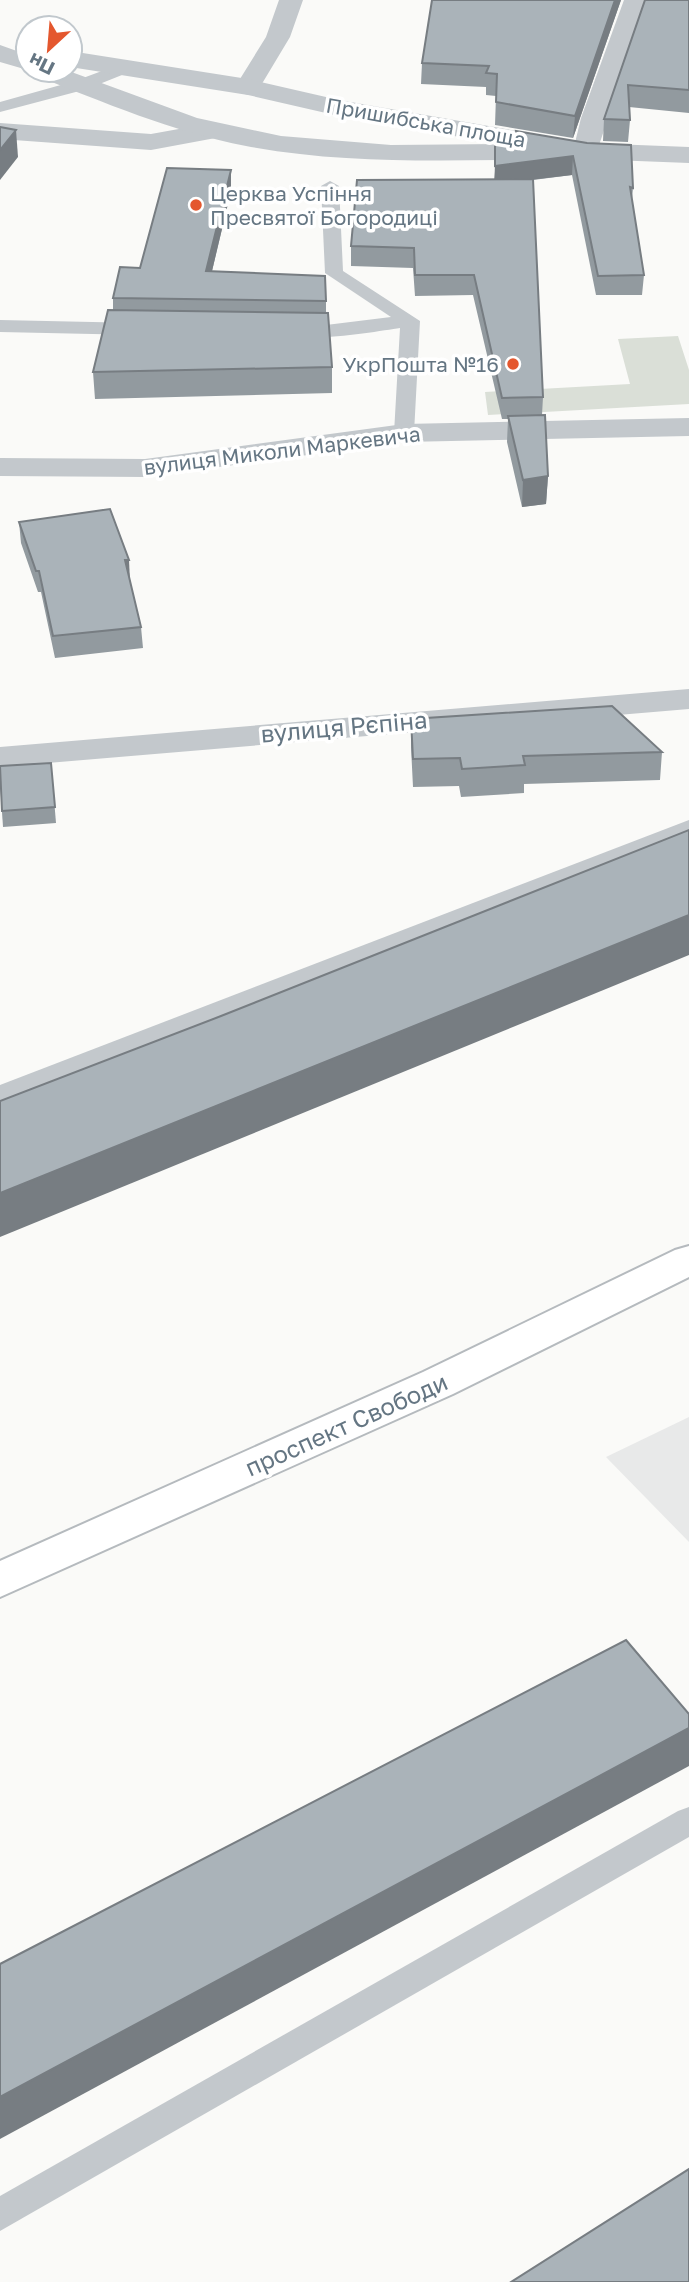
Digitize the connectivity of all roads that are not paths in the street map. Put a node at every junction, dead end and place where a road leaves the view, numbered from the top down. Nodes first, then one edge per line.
1 (291, 0) edge
2 (636, 0) edge
3 (84, 61) edge
4 (126, 67) junction
5 (81, 85) junction
6 (248, 87) junction
7 (0, 107) edge
8 (0, 131) edge
9 (212, 131) junction
10 (586, 151) junction
11 (689, 155) edge
12 (330, 187) dead end
13 (410, 321) junction
14 (0, 326) edge
15 (153, 329) edge
16 (279, 331) edge
17 (689, 427) edge
18 (404, 433) junction
19 (0, 467) edge
20 (689, 699) edge
21 (0, 757) edge
22 (689, 827) edge
23 (0, 1095) edge
24 (689, 1261) edge
25 (0, 1580) edge
26 (689, 1821) edge
27 (0, 2215) edge

1 - 6 street
2 - 10 street
3 - 4 street, Пришибська площа
4 - 5 lane
4 - 6 street, Пришибська площа
5 - 7 lane
5 - 9 street
6 - 10 street, Пришибська площа
8 - 9 street
9 - 10 street
10 - 11 street, Пришибська площа
12 - 13 lane
13 - 16 lane
13 - 18 lane
14 - 15 lane
17 - 18 street, вулиця Миколи Маркевича
18 - 19 street, вулиця Миколи Маркевича
20 - 21 street, вулиця Рєпіна
22 - 23 lane
24 - 25 main road, проспект Свободи
26 - 27 lane

